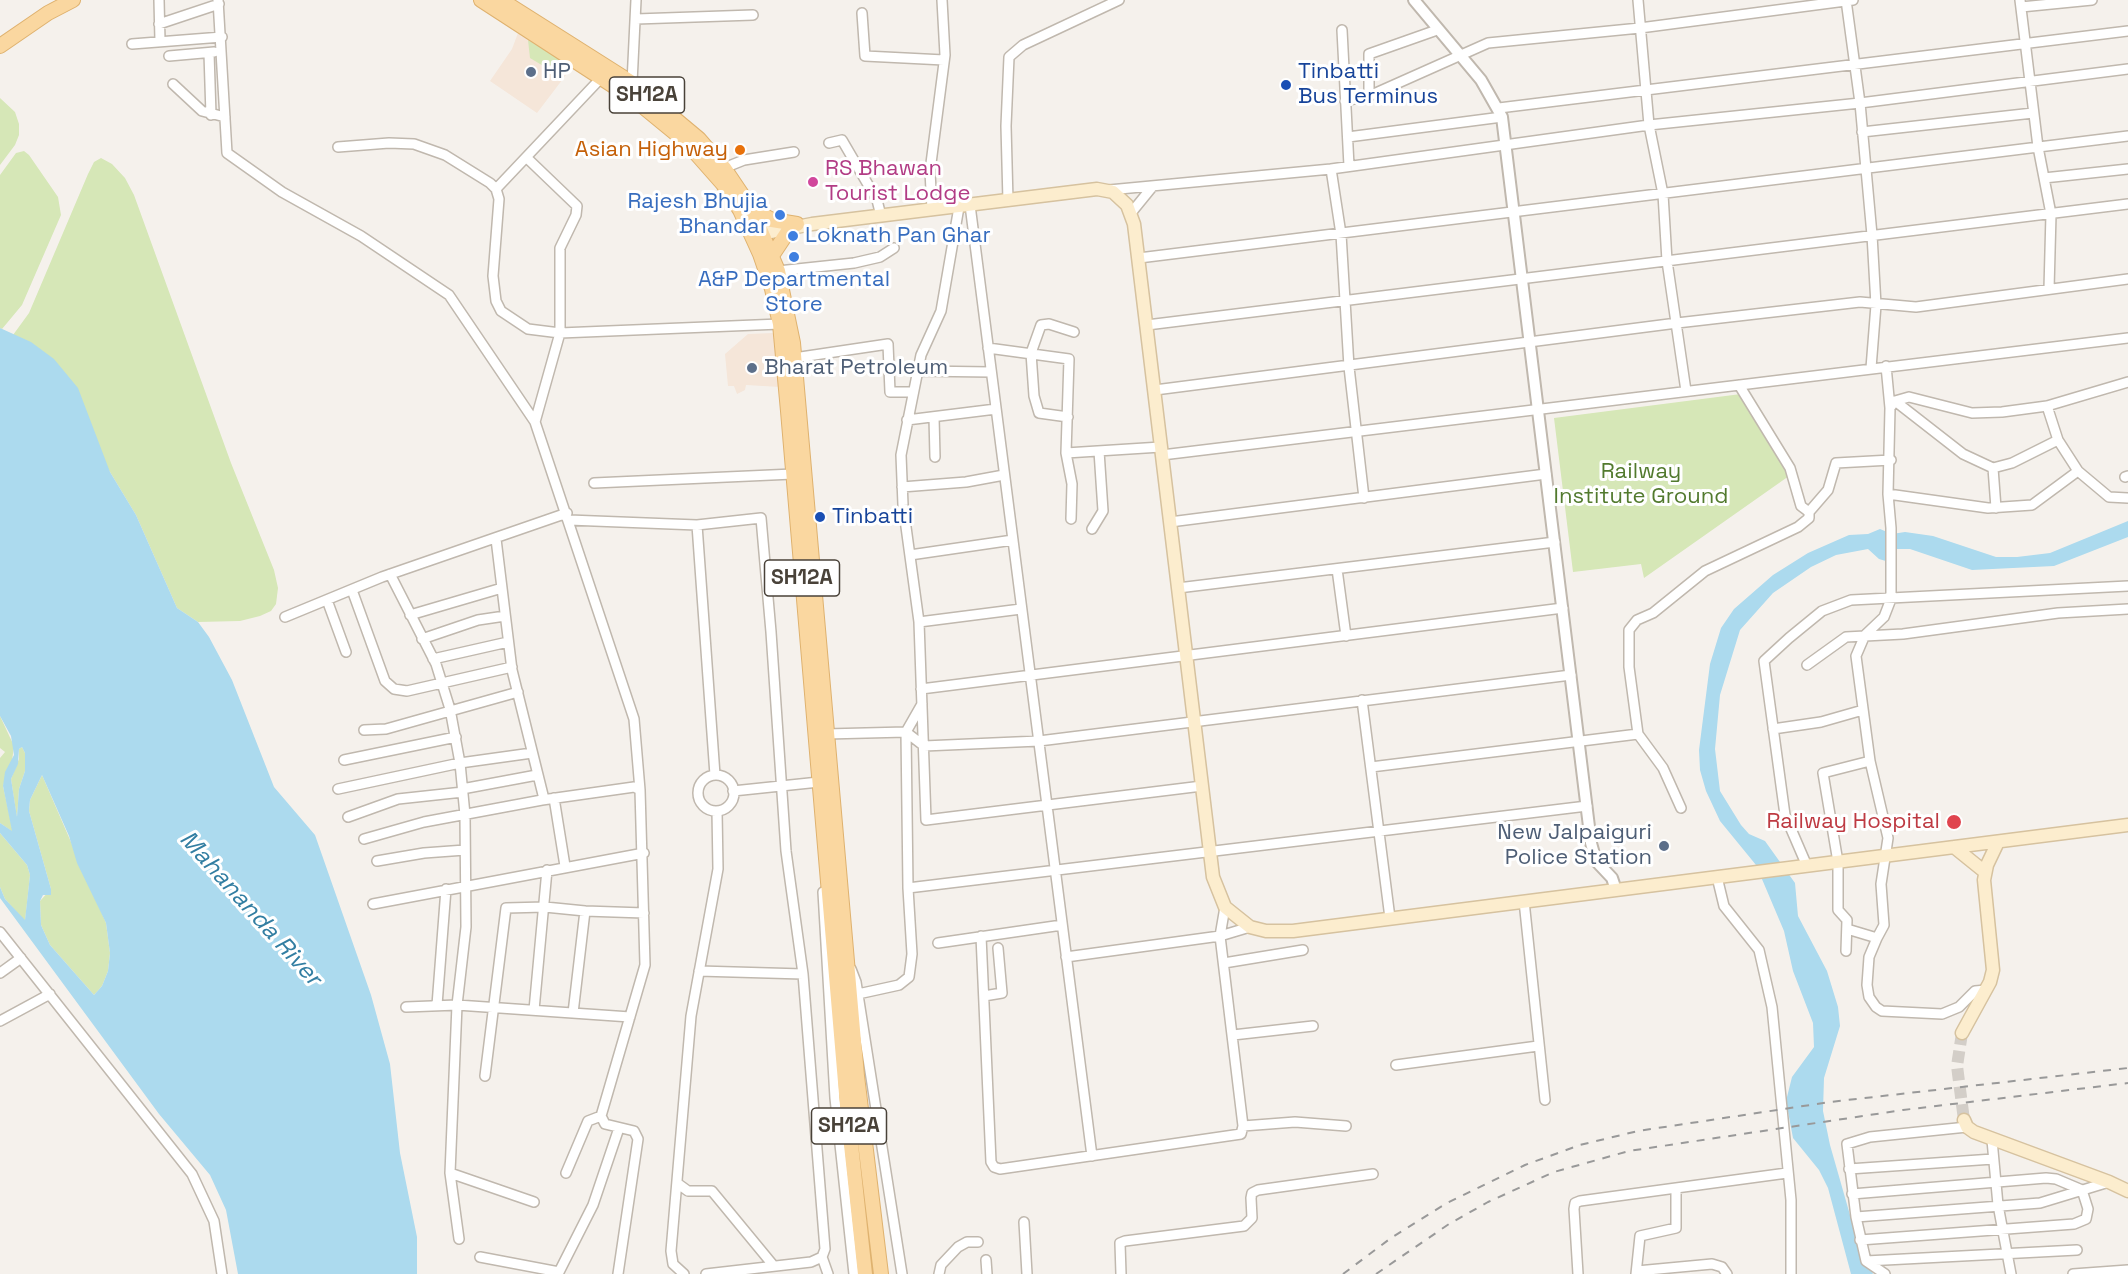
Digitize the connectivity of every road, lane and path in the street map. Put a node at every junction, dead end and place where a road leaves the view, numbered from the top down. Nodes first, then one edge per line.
1 (73, 0) edge
2 (159, 0) edge
3 (481, 0) edge
4 (501, 0) edge
5 (636, 0) edge
6 (942, 0) edge
7 (1119, 0) edge
8 (1414, 0) edge
9 (1638, 0) edge
10 (1848, 0) edge
11 (2092, 0) edge
12 (218, 2) edge
13 (2021, 3) edge
14 (862, 13) dead end
15 (753, 15) dead end
16 (636, 19) junction
17 (159, 24) junction
18 (1640, 28) junction
19 (1342, 30) dead end
20 (1437, 30) junction
21 (2128, 31) edge
22 (222, 37) junction
23 (159, 41) junction
24 (132, 44) dead end
25 (2026, 44) junction
26 (0, 46) edge
27 (223, 52) junction
28 (209, 53) junction
29 (169, 56) dead end
30 (1462, 56) junction
31 (944, 60) junction
32 (1855, 65) junction
33 (2128, 69) edge
34 (601, 78) junction
35 (2029, 82) junction
36 (632, 83) junction
37 (173, 84) dead end
38 (1646, 88) junction
39 (1369, 96) junction
40 (1345, 101) junction
41 (1860, 103) junction
42 (1500, 112) junction
43 (2033, 113) junction
44 (211, 115) junction
45 (225, 117) junction
46 (1648, 125) junction
47 (1862, 132) junction
48 (2128, 136) edge
49 (1348, 137) junction
50 (829, 143) dead end
51 (1505, 145) junction
52 (338, 147) dead end
53 (2038, 147) junction
54 (794, 152) dead end
55 (528, 159) junction
56 (1349, 166) junction
57 (724, 168) junction
58 (1331, 169) junction
59 (2128, 169) edge
60 (1866, 170) junction
61 (2044, 178) junction
62 (1153, 186) junction
63 (496, 189) junction
64 (1108, 190) junction
65 (1663, 194) junction
66 (1008, 201) junction
67 (2128, 204) edge
68 (964, 206) junction
69 (751, 208) junction
70 (932, 210) junction
71 (1514, 211) junction
72 (1131, 213) junction
73 (2051, 214) junction
74 (881, 216) junction
75 (793, 227) junction
76 (757, 231) junction
77 (1341, 234) junction
78 (1872, 235) junction
79 (894, 249) dead end
80 (773, 254) junction
81 (1138, 258) junction
82 (1667, 261) junction
83 (778, 271) junction
84 (1523, 279) junction
85 (2128, 279) edge
86 (2049, 289) junction
87 (1347, 300) junction
88 (1876, 305) junction
89 (1677, 323) junction
90 (780, 324) junction
91 (1147, 325) junction
92 (1074, 332) dead end
93 (560, 333) junction
94 (2128, 338) edge
95 (1531, 343) junction
96 (988, 348) junction
97 (1031, 353) junction
98 (794, 358) junction
99 (1886, 366) junction
100 (1349, 367) junction
101 (1871, 368) junction
102 (918, 371) junction
103 (991, 372) junction
104 (2128, 382) edge
105 (1738, 385) junction
106 (1155, 390) junction
107 (1686, 391) junction
108 (913, 392) junction
109 (1892, 405) junction
110 (2047, 406) junction
111 (996, 409) junction
112 (1539, 410) junction
113 (934, 417) junction
114 (1068, 417) junction
115 (907, 420) junction
116 (536, 422) junction
117 (1357, 433) junction
118 (2058, 440) junction
119 (1099, 451) junction
120 (1162, 451) junction
121 (1066, 453) junction
122 (935, 457) dead end
123 (1891, 460) junction
124 (1993, 468) junction
125 (2078, 471) junction
126 (793, 474) junction
127 (1546, 474) junction
128 (1004, 475) junction
129 (594, 483) dead end
130 (902, 487) junction
131 (1888, 494) junction
132 (1364, 498) junction
133 (2128, 498) edge
134 (1996, 508) junction
135 (1809, 512) junction
136 (568, 516) junction
137 (1071, 519) dead end
138 (1170, 522) junction
139 (697, 525) junction
140 (1092, 529) dead end
141 (496, 539) junction
142 (1013, 540) junction
143 (1555, 542) junction
144 (910, 555) junction
145 (1337, 569) junction
146 (390, 574) junction
147 (2128, 586) edge
148 (502, 588) junction
149 (1178, 588) junction
150 (352, 590) junction
151 (1891, 599) junction
152 (327, 600) junction
153 (1563, 608) junction
154 (1021, 609) junction
155 (2128, 609) edge
156 (410, 615) junction
157 (505, 616) junction
158 (285, 617) dead end
159 (919, 622) junction
160 (1865, 635) junction
161 (1346, 636) junction
162 (422, 639) junction
163 (508, 642) junction
164 (346, 652) dead end
165 (1186, 655) junction
166 (434, 659) junction
167 (1807, 665) dead end
168 (512, 667) junction
169 (1030, 675) junction
170 (1571, 675) junction
171 (443, 683) junction
172 (921, 689) junction
173 (518, 692) junction
174 (1362, 700) junction
175 (922, 704) junction
176 (450, 709) junction
177 (1863, 710) junction
178 (1194, 720) junction
179 (1773, 729) junction
180 (364, 730) dead end
181 (906, 732) junction
182 (826, 734) junction
183 (1638, 734) junction
184 (456, 737) junction
185 (1038, 741) junction
186 (1579, 741) junction
187 (924, 746) junction
188 (532, 753) junction
189 (344, 760) dead end
190 (1870, 760) junction
191 (460, 763) junction
192 (1371, 767) junction
193 (537, 775) junction
194 (715, 775) junction
195 (819, 782) junction
196 (782, 786) junction
197 (1202, 786) junction
198 (338, 789) dead end
199 (463, 790) junction
200 (640, 790) junction
201 (733, 790) junction
202 (549, 799) junction
203 (1047, 805) junction
204 (1587, 806) junction
205 (1681, 808) dead end
206 (717, 811) junction
207 (822, 814) junction
208 (465, 815) junction
209 (348, 817) dead end
210 (2128, 825) edge
211 (1377, 832) junction
212 (364, 839) dead end
213 (1998, 842) junction
214 (1954, 847) junction
215 (465, 850) junction
216 (1210, 851) junction
217 (644, 853) junction
218 (1886, 856) junction
219 (376, 861) dead end
220 (1838, 862) junction
221 (565, 866) junction
222 (1804, 866) junction
223 (1055, 868) junction
224 (547, 870) junction
225 (1984, 872) junction
226 (1717, 877) junction
227 (466, 885) junction
228 (908, 888) junction
229 (446, 889) junction
230 (1616, 890) junction
231 (1524, 902) junction
232 (373, 904) dead end
233 (545, 907) junction
234 (1225, 907) junction
235 (585, 911) junction
236 (644, 913) junction
237 (1390, 918) junction
238 (1062, 925) junction
239 (1250, 927) junction
240 (1847, 929) junction
241 (0, 932) edge
242 (981, 936) junction
243 (1220, 936) junction
244 (1877, 938) junction
245 (938, 943) dead end
246 (998, 948) dead end
247 (1303, 950) dead end
248 (1846, 951) dead end
249 (1066, 957) junction
250 (21, 958) junction
251 (1224, 963) junction
252 (849, 964) junction
253 (699, 971) junction
254 (0, 973) edge
255 (802, 975) junction
256 (1986, 990) junction
257 (50, 994) junction
258 (858, 994) junction
259 (984, 996) junction
260 (437, 1005) junction
261 (457, 1005) junction
262 (406, 1007) dead end
263 (494, 1007) junction
264 (534, 1010) junction
265 (573, 1013) junction
266 (630, 1017) junction
267 (0, 1021) edge
268 (1313, 1026) dead end
269 (1962, 1033) tunnel mouth
270 (1233, 1035) junction
271 (1538, 1046) junction
272 (1396, 1065) dead end
273 (485, 1076) dead end
274 (1545, 1100) dead end
275 (601, 1116) junction
276 (1965, 1124) joint
277 (1243, 1126) junction
278 (1346, 1126) dead end
279 (618, 1128) junction
280 (1992, 1140) junction
281 (1092, 1156) junction
282 (1993, 1159) junction
283 (1849, 1169) junction
284 (450, 1173) junction
285 (566, 1173) dead end
286 (1787, 1173) junction
287 (1373, 1174) dead end
288 (2109, 1182) junction
289 (677, 1183) junction
290 (1995, 1183) junction
291 (1676, 1188) junction
292 (2082, 1190) junction
293 (2128, 1191) edge
294 (1852, 1194) junction
295 (534, 1202) dead end
296 (1998, 1205) junction
297 (1856, 1217) junction
298 (1024, 1222) dead end
299 (2002, 1231) junction
300 (459, 1239) dead end
301 (1860, 1240) junction
302 (978, 1242) dead end
303 (2077, 1250) dead end
304 (2007, 1254) junction
305 (480, 1257) dead end
306 (822, 1257) junction
307 (986, 1260) dead end
308 (1866, 1261) junction
309 (773, 1265) junction
310 (2128, 1270) edge
311 (1637, 1272) edge
312 (558, 1273) edge
313 (222, 1274) edge
314 (618, 1274) edge
315 (684, 1274) edge
316 (706, 1274) edge
317 (828, 1274) edge
318 (854, 1274) edge
319 (865, 1274) edge
320 (881, 1274) edge
321 (902, 1274) edge
322 (939, 1274) edge
323 (987, 1274) edge
324 (1027, 1274) edge
325 (1121, 1274) edge
326 (1578, 1274) edge
327 (1727, 1274) edge
328 (1791, 1274) edge
329 (1885, 1274) edge
330 (2011, 1274) edge
331 (2073, 1274) edge

1 - 26 main road
2 - 17 street
3 - 34 main road, SH12A
4 - 36 main road, SH12A
5 - 16 street
6 - 31 street
7 - 66 street
8 - 20 street
9 - 18 street
10 - 18 street
10 - 32 street
11 - 13 street
12 - 17 street
12 - 22 street
13 - 25 street
14 - 31 street
15 - 16 street
16 - 36 street
17 - 23 street
18 - 30 street
18 - 38 street
19 - 40 street
20 - 30 street
20 - 39 street
21 - 25 street
22 - 23 street
22 - 27 street
23 - 24 street
25 - 32 street
25 - 35 street
27 - 28 street
27 - 45 street
28 - 29 street
28 - 44 street
30 - 39 street
30 - 42 street
31 - 70 street
32 - 38 street
32 - 41 street
33 - 35 street
34 - 55 street
34 - 76 main road, SH12A
35 - 41 street
35 - 43 street
36 - 57 main road, SH12A
37 - 44 street
38 - 42 street
38 - 46 street
39 - 40 street
40 - 49 street
41 - 46 street
41 - 47 street
42 - 49 street
42 - 51 street
43 - 47 street
43 - 53 street
44 - 45 street
45 - 116 street
46 - 51 street
46 - 65 street
47 - 60 street
48 - 53 street
49 - 56 street
50 - 74 street
51 - 56 street
51 - 71 street
52 - 63 street
53 - 60 street
53 - 61 street
54 - 57 street
55 - 63 street
55 - 93 street
56 - 58 street
57 - 69 main road, SH12A
58 - 62 street
58 - 77 street
59 - 61 street
60 - 65 street
60 - 78 street
61 - 73 street
62 - 64 street
62 - 72 street
63 - 93 street
64 - 66 main road
64 - 72 main road
65 - 71 street
65 - 82 street
66 - 68 main road
67 - 73 street
68 - 70 main road
68 - 96 street
68 - 102 street
69 - 75 main road
69 - 76 main road, SH12A
70 - 74 main road
71 - 77 street
71 - 84 street
72 - 81 main road
73 - 78 street
73 - 86 street
74 - 75 main road
75 - 76 main road
75 - 80 main road
76 - 80 main road, SH12A
76 - 90 main road, SH12A
77 - 81 street
77 - 87 street
78 - 82 street
78 - 88 street
79 - 83 street
80 - 83 main road, SH12A
81 - 91 main road
82 - 84 street
82 - 89 street
83 - 98 main road, SH12A
84 - 87 street
84 - 95 street
85 - 86 street
86 - 88 street
87 - 91 street
87 - 100 street
88 - 89 street
88 - 101 street
89 - 95 street
89 - 107 street
90 - 93 street
90 - 126 main road, SH12A
91 - 106 main road
92 - 97 street
93 - 116 street
94 - 99 street
95 - 100 street
95 - 112 street
96 - 97 street
96 - 103 street
97 - 114 street
97 - 114 street
98 - 108 street
98 - 182 main road, SH12A
99 - 101 street
99 - 109 street
100 - 106 street
100 - 117 street
101 - 105 street
102 - 103 street
102 - 108 street
103 - 111 street
104 - 110 street
105 - 107 street
105 - 135 street
106 - 120 main road
107 - 112 street
108 - 115 street
109 - 110 street
109 - 123 street
109 - 124 street
110 - 118 street
111 - 113 street
111 - 128 street
112 - 117 street
112 - 127 street
113 - 115 street
113 - 122 street
114 - 121 street
115 - 130 street
116 - 136 street
117 - 120 street
117 - 132 street
118 - 124 street
118 - 125 street
119 - 120 street
119 - 121 street
119 - 140 street
120 - 138 main road
121 - 137 street
123 - 131 street
123 - 135 street
124 - 134 street
125 - 133 street
125 - 134 street
126 - 129 street
126 - 195 main road, SH12A
127 - 132 street
127 - 143 street
128 - 130 street
128 - 142 street
130 - 144 street
131 - 134 street
131 - 151 street
132 - 138 street
135 - 183 street
136 - 139 street
136 - 141 street
136 - 200 street
138 - 149 main road
139 - 194 street
139 - 196 street
141 - 146 street
141 - 148 street
142 - 144 street
142 - 154 street
143 - 145 street
143 - 153 street
144 - 159 street
145 - 149 street
145 - 161 street
146 - 150 street
146 - 156 street
147 - 151 street
148 - 156 street
148 - 157 street
149 - 165 main road
150 - 152 street
150 - 171 street
151 - 160 street
151 - 179 street
152 - 158 street
152 - 164 street
153 - 161 street
153 - 170 street
154 - 159 street
154 - 169 street
155 - 160 street
156 - 162 street
157 - 162 street
157 - 163 street
159 - 172 street
160 - 167 street
160 - 177 street
161 - 165 street
162 - 166 street
163 - 166 street
163 - 168 street
165 - 169 street
165 - 178 main road
166 - 171 street
168 - 171 street
168 - 173 street
169 - 172 street
169 - 185 street
170 - 174 street
170 - 186 street
171 - 176 street
172 - 175 street
173 - 176 street
173 - 188 street
174 - 178 street
174 - 192 street
175 - 181 street
175 - 187 street
176 - 180 street
176 - 184 street
177 - 179 street
177 - 190 street
178 - 185 street
178 - 197 main road
179 - 222 street
181 - 182 street
181 - 187 street
181 - 228 street
182 - 252 main road, SH12A
183 - 186 street
183 - 205 street
184 - 189 street
184 - 191 street
185 - 187 street
185 - 203 street
186 - 192 street
186 - 204 street
187 - 203 street
188 - 191 street
188 - 193 street
190 - 218 street
190 - 220 street
191 - 198 street
191 - 199 street
192 - 211 street
193 - 199 street
193 - 202 street
194 - 201 street
194 - 206 street
195 - 196 street
195 - 207 main road, SH12A
196 - 201 street
196 - 255 street
197 - 203 street
197 - 216 main road
199 - 208 street
199 - 209 street
200 - 202 street
200 - 217 street
201 - 206 street
202 - 208 street
202 - 221 street
203 - 223 street
204 - 211 street
204 - 230 street
206 - 253 street
207 - 318 street
207 - 319 main road, SH12A
208 - 212 street
208 - 215 street
210 - 213 main road
211 - 216 street
211 - 237 street
213 - 214 main road
213 - 225 main road
214 - 218 main road
214 - 225 main road
215 - 219 street
215 - 227 street
216 - 223 street
216 - 234 main road
217 - 221 street
217 - 236 street
218 - 220 main road
218 - 244 street
220 - 222 main road
220 - 240 street
221 - 224 street
222 - 226 main road
223 - 228 street
223 - 238 street
224 - 227 street
224 - 233 street
225 - 256 main road
226 - 230 main road
226 - 286 street
227 - 229 street
227 - 261 street
228 - 258 street
229 - 232 street
229 - 260 street
230 - 231 main road
231 - 237 main road
231 - 271 street
233 - 235 street
233 - 263 street
233 - 264 street
234 - 239 main road
234 - 243 street
235 - 236 street
235 - 265 street
236 - 266 street
237 - 239 main road
238 - 242 street
238 - 249 street
239 - 243 street
240 - 244 street
240 - 248 street
241 - 250 street
242 - 245 street
242 - 259 street
243 - 249 street
243 - 251 street
244 - 256 street
246 - 259 street
247 - 251 street
249 - 281 street
250 - 254 street
250 - 257 street
251 - 270 street
252 - 258 street
252 - 320 main road, SH12A
253 - 255 street
253 - 289 street
255 - 306 street
256 - 269 main road
257 - 267 street
257 - 313 street
258 - 321 street
259 - 281 street
260 - 261 street
260 - 262 street
261 - 263 street
261 - 284 street
263 - 264 street
263 - 273 street
264 - 265 street
265 - 266 street
266 - 275 street
268 - 270 street
270 - 277 street
271 - 272 street
271 - 274 street
275 - 279 street
275 - 285 street
276 - 280 main road
276 - 283 street
277 - 278 street
277 - 281 street
279 - 312 street
279 - 314 street
280 - 282 street
280 - 288 main road
282 - 283 street
282 - 290 street
283 - 294 street
284 - 295 street
284 - 300 street
286 - 291 street
286 - 328 street
287 - 325 street
288 - 292 street
288 - 293 main road
289 - 309 street
289 - 315 street
290 - 292 street
290 - 294 street
290 - 296 street
291 - 311 street
291 - 326 street
292 - 296 street
292 - 299 street
294 - 297 street
296 - 297 street
296 - 299 street
297 - 301 street
298 - 324 street
299 - 301 street
299 - 304 street
301 - 308 street
302 - 322 street
303 - 304 street
304 - 308 street
304 - 330 street
305 - 312 street
306 - 309 street
306 - 317 street
307 - 323 street
308 - 329 street
309 - 316 street
310 - 331 street
311 - 327 street

